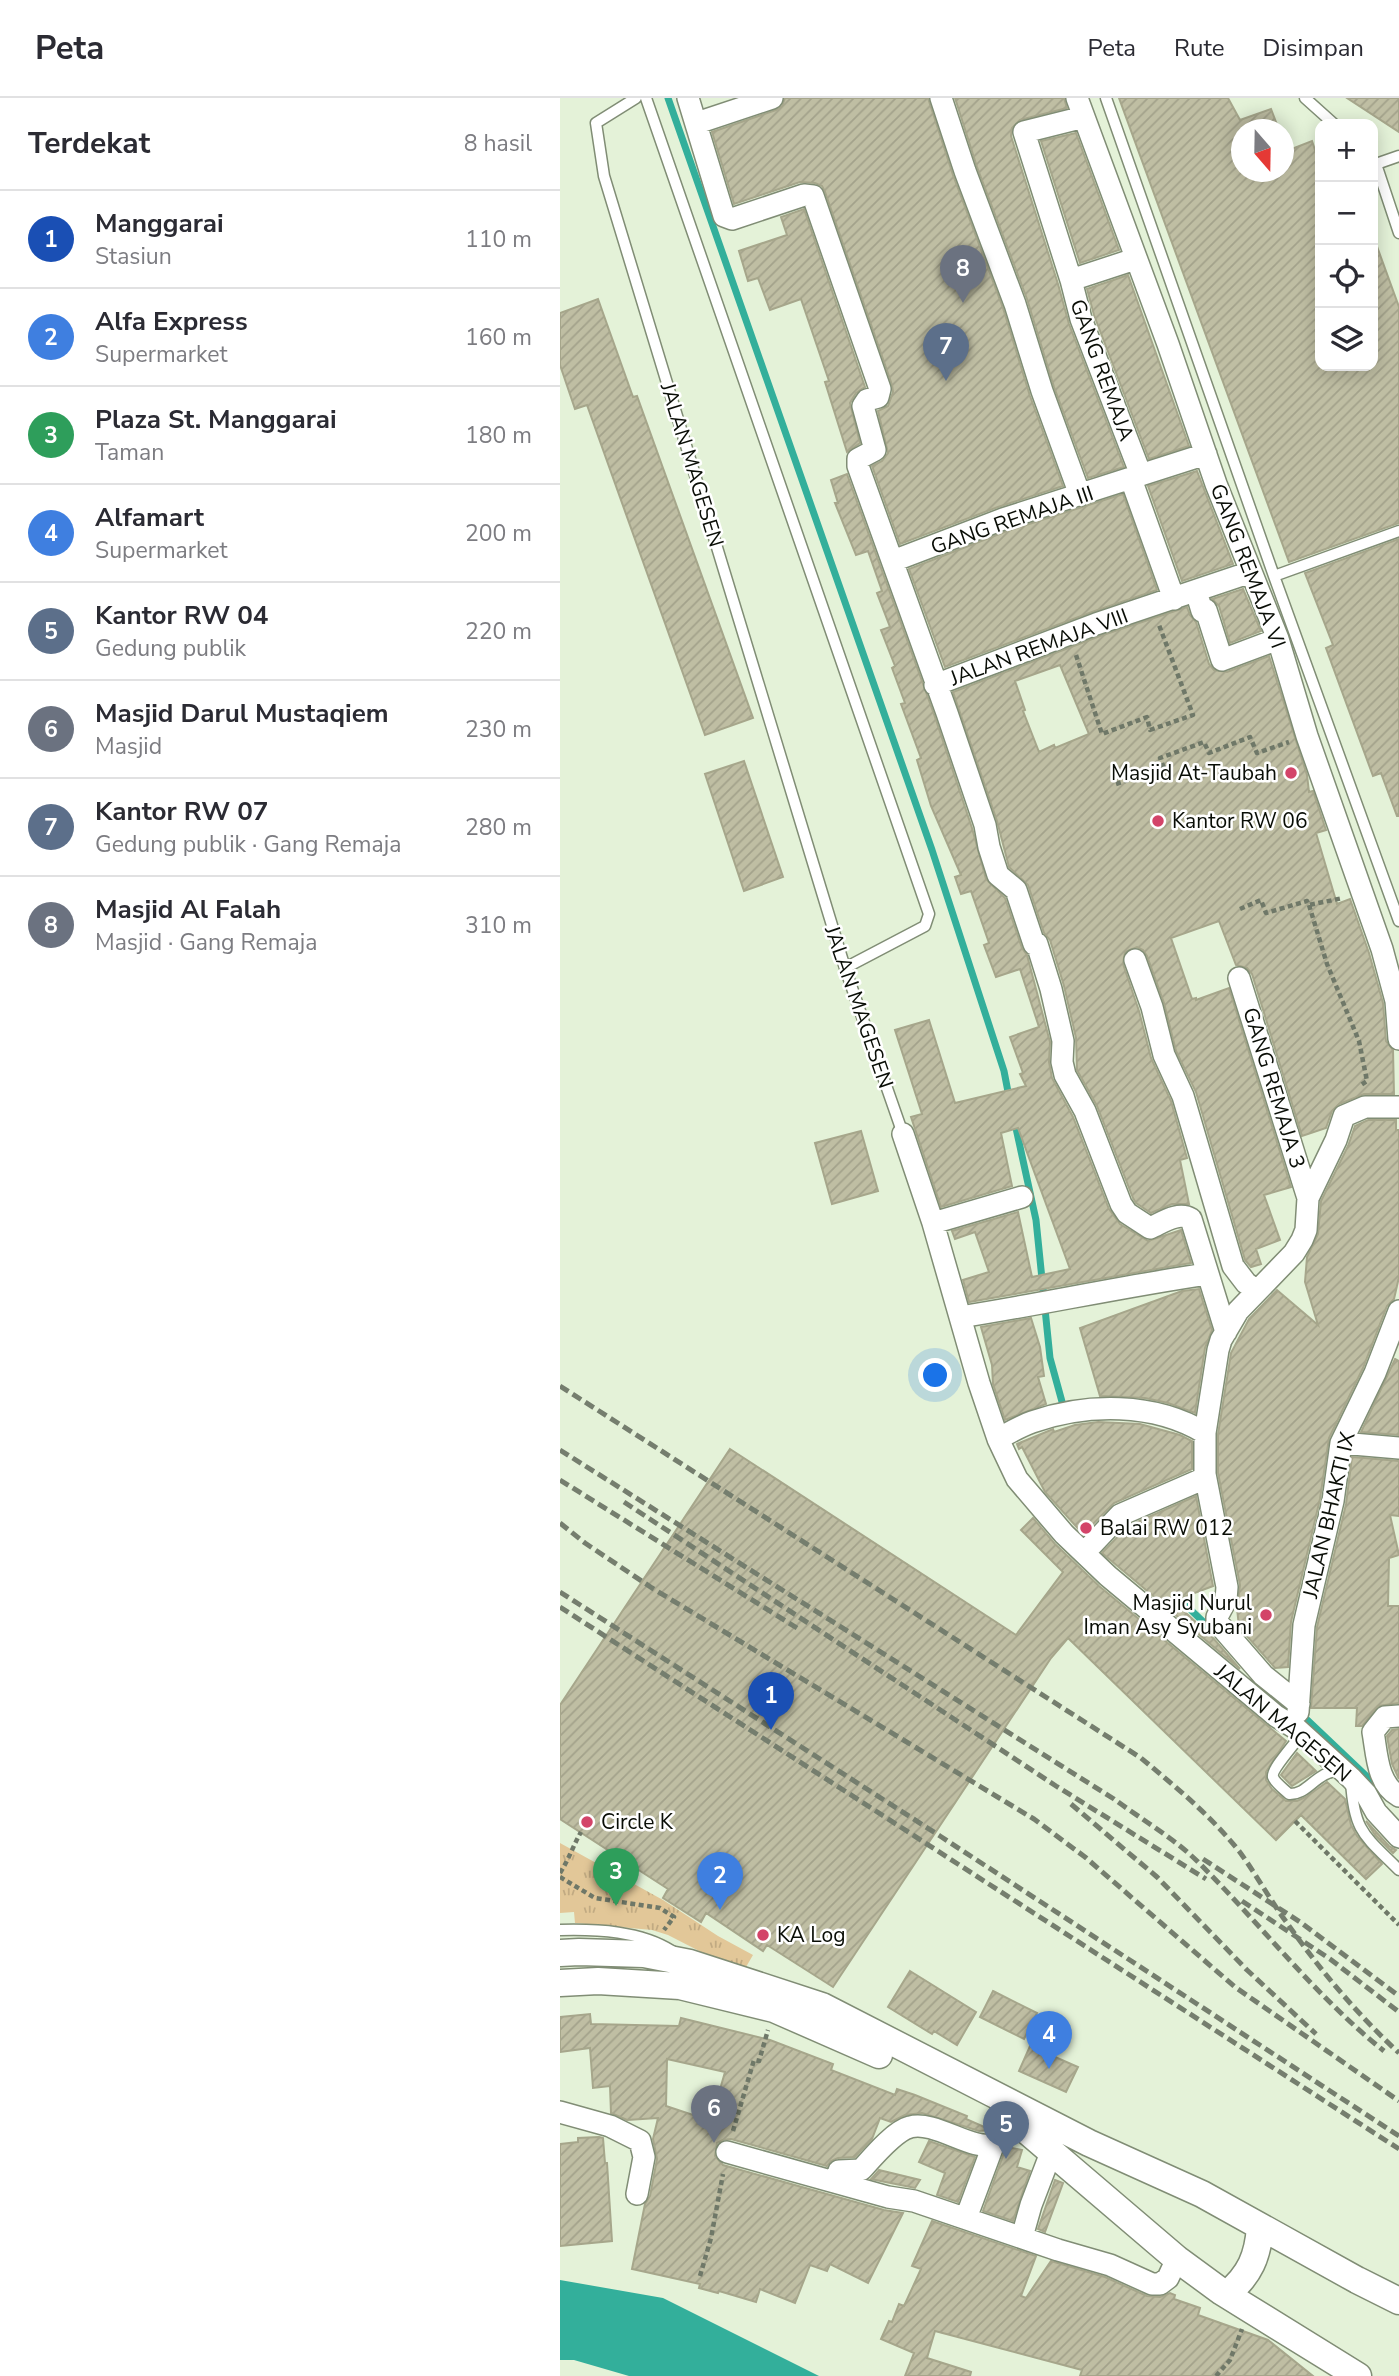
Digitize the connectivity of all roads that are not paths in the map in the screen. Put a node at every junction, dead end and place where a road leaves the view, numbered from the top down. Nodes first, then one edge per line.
1 (636, 98) edge
2 (646, 98) edge
3 (688, 98) edge
4 (772, 98) edge
5 (941, 98) edge
6 (1106, 98) edge
7 (1305, 98) edge
8 (1080, 107) edge
9 (1328, 119) edge
10 (697, 123) junction
11 (1399, 156) edge
12 (1378, 161) edge
13 (1378, 173) edge
14 (1399, 233) edge
15 (1135, 259) junction
16 (1071, 280) junction
17 (1206, 454) junction
18 (1136, 477) junction
19 (1080, 495) junction
20 (1399, 531) edge
21 (893, 561) junction
22 (1251, 572) junction
23 (1274, 576) junction
24 (1196, 592) junction
25 (1164, 603) junction
26 (1278, 639) junction
27 (935, 685) junction
28 (1399, 921) edge
29 (1135, 960) dead end
30 (845, 968) junction
31 (1239, 978) dead end
32 (1399, 1039) edge
33 (1399, 1107) edge
34 (902, 1134) joint
35 (1022, 1197) dead end
36 (1308, 1198) junction
37 (933, 1223) junction
38 (1207, 1274) junction
39 (1257, 1291) junction
40 (1399, 1311) edge
41 (960, 1317) junction
42 (1226, 1332) junction
43 (1205, 1433) junction
44 (998, 1439) junction
45 (1341, 1443) junction
46 (1399, 1448) edge
47 (1205, 1478) junction
48 (1084, 1553) junction
49 (1399, 1716) edge
50 (1299, 1719) junction
51 (1346, 1774) junction
52 (1366, 1794) junction
53 (1399, 1796) edge
54 (1399, 1810) edge
55 (1399, 1837) edge
56 (1399, 1870) edge
57 (560, 1930) edge
58 (560, 1953) edge
59 (690, 1963) junction
60 (560, 1983) edge
61 (560, 2112) edge
62 (1020, 2124) junction
63 (995, 2143) junction
64 (1052, 2150) junction
65 (727, 2152) dead end
66 (835, 2182) junction
67 (638, 2194) dead end
68 (966, 2218) junction
69 (1260, 2227) junction
70 (1022, 2237) junction
71 (1177, 2259) junction
72 (1227, 2294) junction
73 (1399, 2301) edge
74 (1358, 2376) edge

1 - 30 lane, JALAN MAGESEN
2 - 30 lane
3 - 10 street
4 - 10 street
5 - 19 street
6 - 23 lane
7 - 9 lane
8 - 15 street, GANG REMAJA VI
8 - 16 street, GANG REMAJA
10 - 21 street
11 - 12 lane
13 - 14 lane
15 - 16 street
15 - 17 street, GANG REMAJA VI
16 - 18 street, GANG REMAJA
17 - 18 street, GANG REMAJA III
17 - 22 street, GANG REMAJA VI
18 - 19 street, GANG REMAJA III
18 - 25 street, GANG REMAJA
19 - 21 street, GANG REMAJA III
20 - 23 lane
21 - 27 street
22 - 24 street, JALAN REMAJA VIII
22 - 26 street, GANG REMAJA VI
23 - 28 lane
24 - 25 street, JALAN REMAJA VIII
24 - 26 street
25 - 27 street, JALAN REMAJA VIII
26 - 32 street, GANG REMAJA VI
27 - 38 street, JALAN REMAJA VIII
29 - 39 street
30 - 34 lane, JALAN MAGESEN
31 - 36 street, GANG REMAJA 3
33 - 36 street
34 - 37 street, JALAN MAGESEN
35 - 37 street
36 - 39 street
37 - 41 street, JALAN MAGESEN
38 - 41 street
38 - 42 street
39 - 42 street
40 - 45 street, JALAN BHAKTI IX
41 - 44 street, JALAN MAGESEN
42 - 43 street
43 - 44 street
43 - 47 street
44 - 48 street, JALAN MAGESEN
45 - 46 street
45 - 50 street, JALAN BHAKTI IX
47 - 48 street
47 - 50 street
48 - 50 street, JALAN MAGESEN
49 - 53 street
50 - 51 street, JALAN MAGESEN
50 - 51 lane
51 - 52 street, JALAN MAGESEN
51 - 56 lane
52 - 54 street, JALAN MAGESEN
52 - 55 street, JALAN MAGESEN
57 - 59 lane
58 - 59 street
59 - 69 street
60 - 62 street
61 - 67 street
62 - 63 street
62 - 64 street
63 - 66 street
63 - 68 street
64 - 70 street
64 - 71 street
65 - 66 street
66 - 68 street
68 - 70 street
69 - 72 street
69 - 73 street
70 - 71 street
71 - 72 street
72 - 74 street

